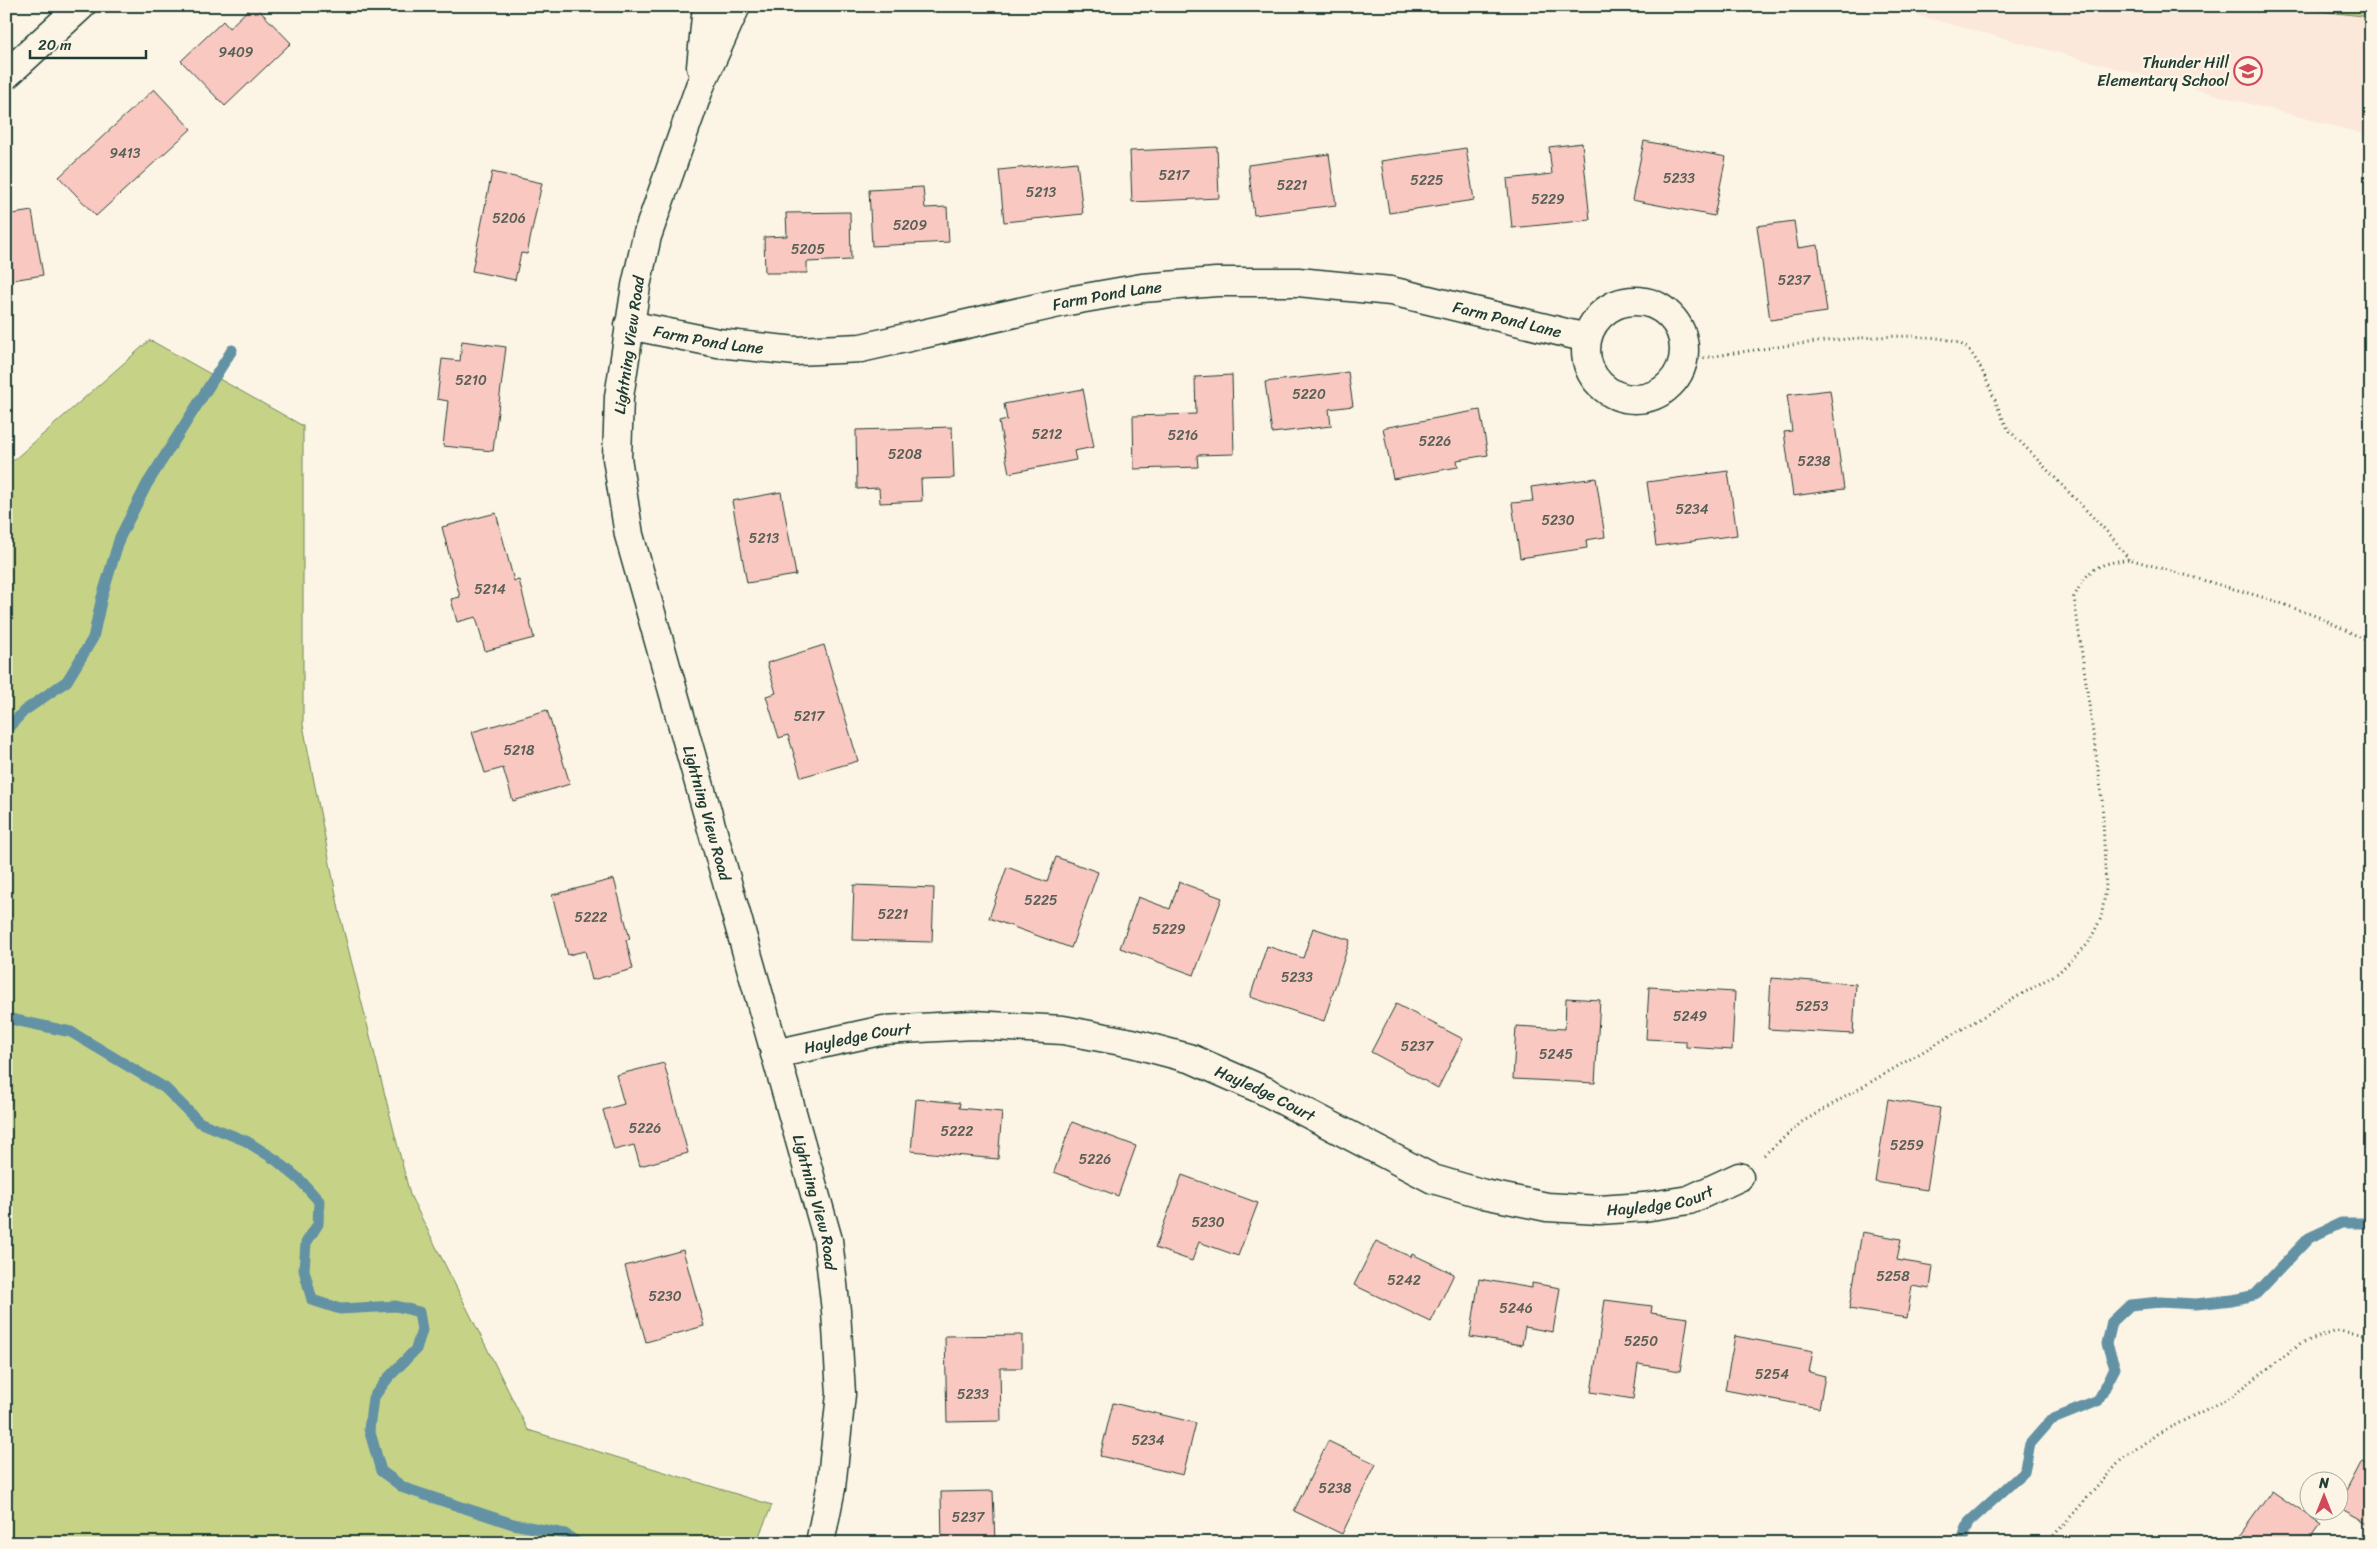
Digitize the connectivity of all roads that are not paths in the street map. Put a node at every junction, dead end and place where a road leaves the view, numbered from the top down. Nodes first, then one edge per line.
1 (81, 6) edge
2 (707, 6) edge
3 (736, 6) edge
4 (6, 75) edge
5 (700, 86) junction
6 (629, 325) junction
7 (1587, 338) junction
8 (775, 1054) junction
9 (1739, 1177) road end
10 (820, 1543) edge

1 - 4 street
2 - 5 street, Lightning View Road
3 - 5 street, Lightning View Road
5 - 6 street, Lightning View Road
6 - 7 street, Farm Pond Lane
6 - 8 street, Lightning View Road
7 - 7 street
8 - 9 street, Hayledge Court
8 - 10 street, Lightning View Road

